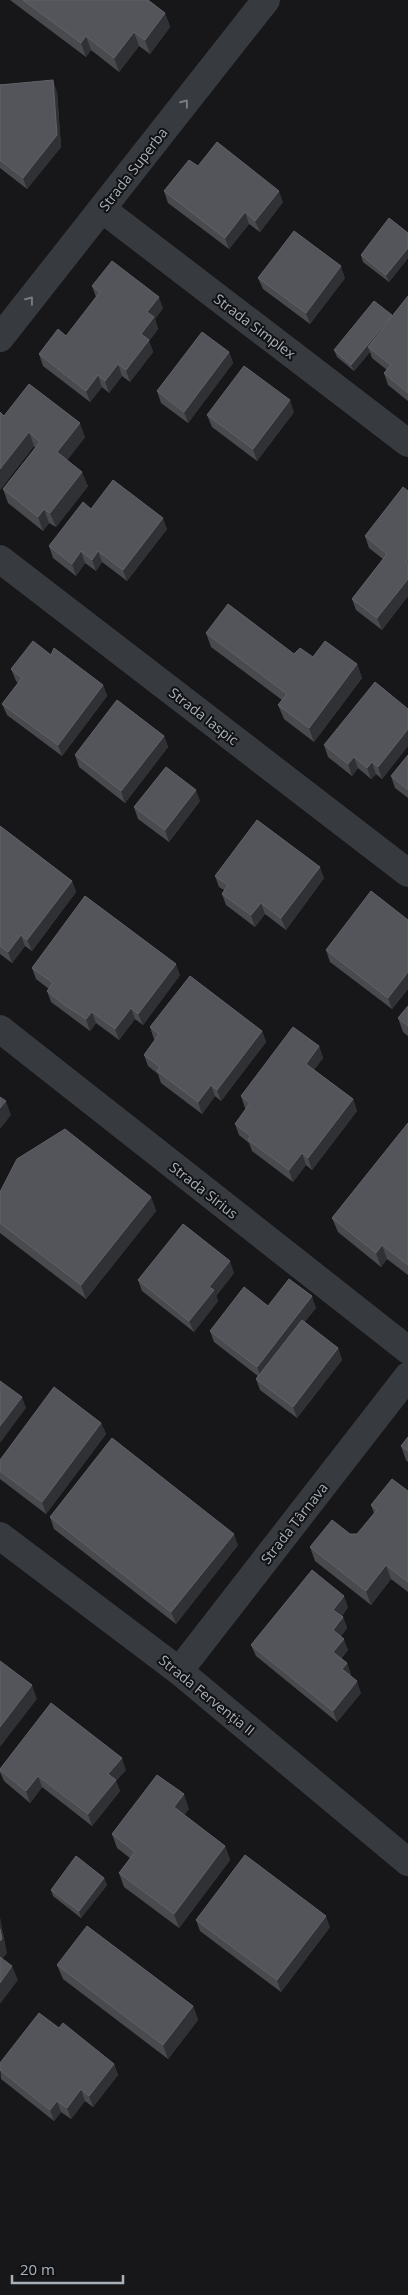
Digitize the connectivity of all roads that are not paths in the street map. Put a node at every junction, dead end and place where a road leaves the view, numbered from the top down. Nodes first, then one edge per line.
1 (266, 0) edge
2 (102, 209) junction
3 (0, 338) edge
4 (408, 443) edge
5 (0, 559) edge
6 (408, 873) edge
7 (0, 1029) edge
8 (408, 1350) edge
9 (408, 1376) edge
10 (0, 1536) edge
11 (179, 1671) junction
12 (408, 1862) edge

2 -> 1 street, Strada Superba
3 -> 2 street, Strada Superba
2 - 4 street, Strada Simplex
5 - 6 street, Strada Iaspic
7 - 8 street, Strada Sirius
9 - 11 street, Strada Târnava
10 - 11 street, Strada Fervenția II
11 - 12 street, Strada Fervenția II

